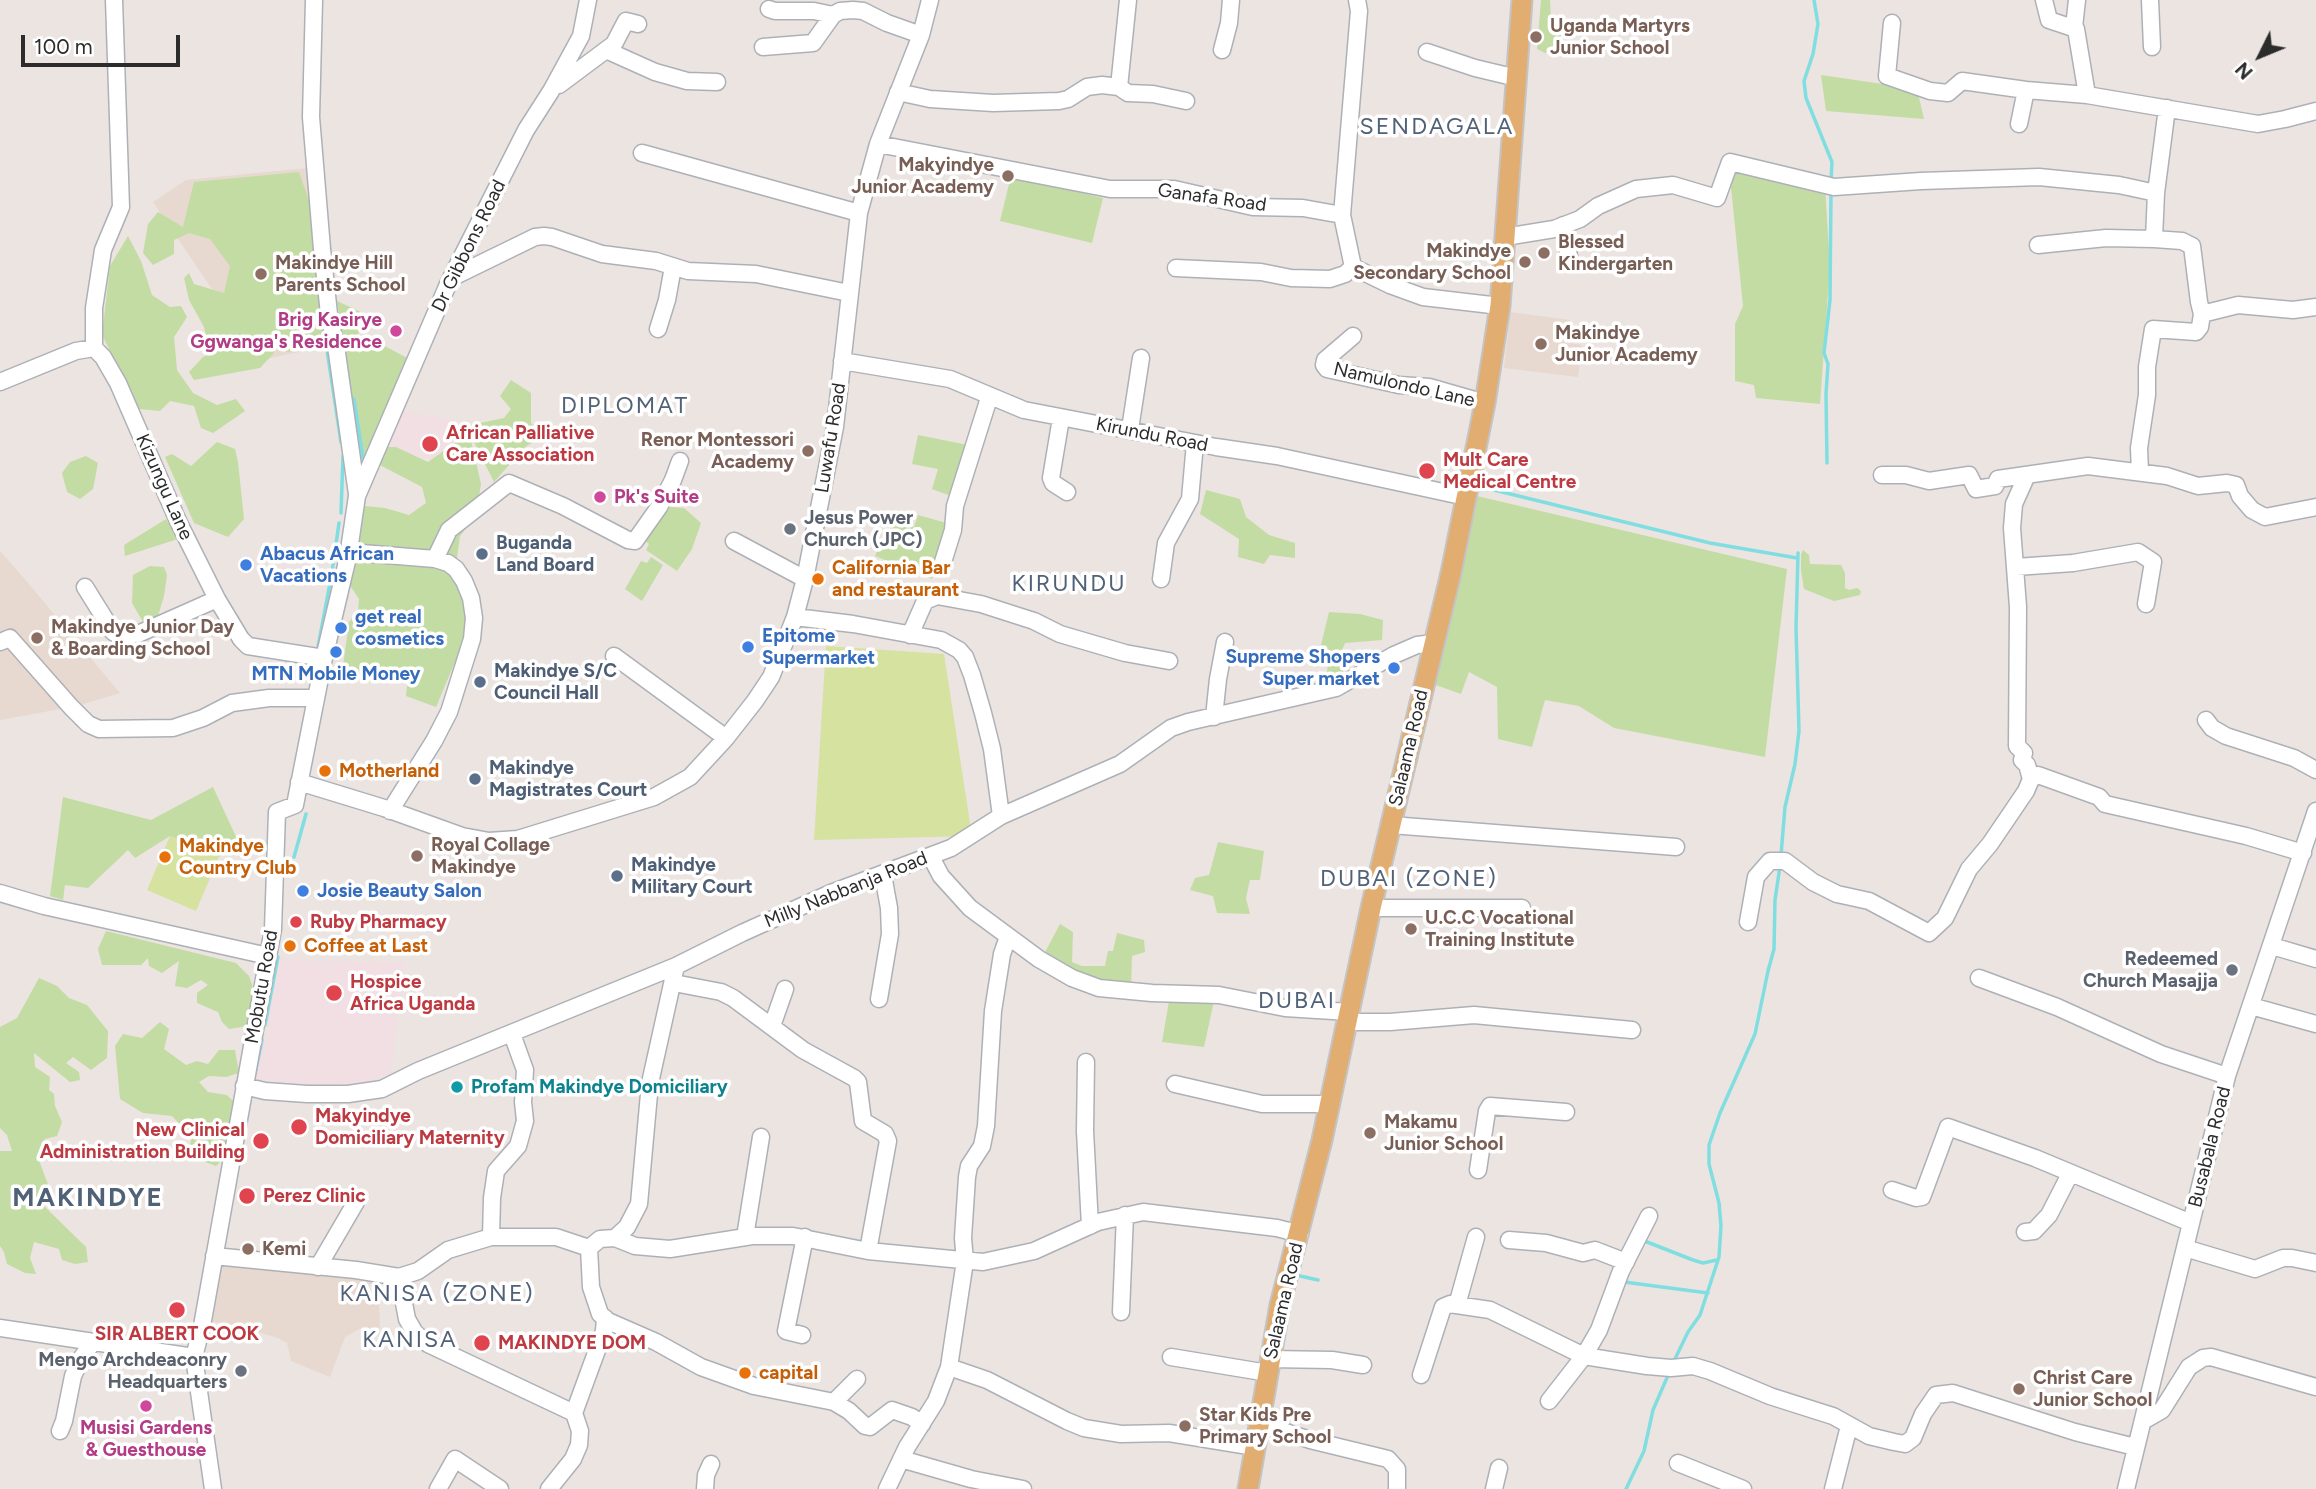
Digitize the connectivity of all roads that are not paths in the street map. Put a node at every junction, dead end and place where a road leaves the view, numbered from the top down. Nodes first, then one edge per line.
1 (114, 0) edge
2 (314, 0) edge
3 (588, 0) edge
4 (930, 0) edge
5 (1128, 0) edge
6 (1231, 0) edge
7 (1357, 0) edge
8 (1522, 0) edge
9 (2044, 0) edge
10 (2077, 0) edge
11 (2150, 0) edge
12 (769, 9) dead end
13 (833, 15) junction
14 (1892, 23) dead end
15 (638, 24) dead end
16 (2074, 27) junction
17 (921, 35) junction
18 (763, 47) dead end
19 (2152, 47) dead end
20 (606, 50) junction
21 (1222, 50) dead end
22 (1427, 52) dead end
23 (1517, 78) junction
24 (717, 82) dead end
25 (1119, 87) junction
26 (2026, 90) junction
27 (551, 91) junction
28 (898, 92) junction
29 (2087, 95) junction
30 (1186, 101) dead end
31 (2167, 108) junction
32 (2316, 111) edge
33 (2019, 124) dead end
34 (878, 144) junction
35 (642, 153) dead end
36 (2155, 193) junction
37 (859, 213) junction
38 (1342, 215) junction
39 (1563, 225) junction
40 (1505, 237) junction
41 (2154, 239) junction
42 (2038, 245) dead end
43 (1570, 261) dead end
44 (673, 267) junction
45 (1353, 267) junction
46 (1176, 268) dead end
47 (451, 278) junction
48 (849, 293) junction
49 (1500, 306) junction
50 (2316, 307) edge
51 (2202, 314) junction
52 (657, 329) dead end
53 (1353, 336) dead end
54 (94, 348) junction
55 (1141, 358) dead end
56 (842, 361) junction
57 (0, 382) edge
58 (989, 397) junction
59 (1485, 403) junction
60 (1061, 418) junction
61 (1129, 429) junction
62 (1195, 443) junction
63 (680, 461) dead end
64 (2140, 472) junction
65 (1882, 475) dead end
66 (2027, 475) junction
67 (1067, 492) dead end
68 (357, 496) junction
69 (1466, 497) junction
70 (2316, 507) edge
71 (734, 541) dead end
72 (349, 552) junction
73 (435, 559) junction
74 (943, 562) dead end
75 (2016, 567) junction
76 (805, 579) junction
77 (1161, 579) dead end
78 (85, 587) dead end
79 (217, 599) junction
80 (2146, 604) dead end
81 (795, 617) junction
82 (910, 635) junction
83 (0, 642) edge
84 (1225, 642) dead end
85 (1434, 643) junction
86 (614, 656) dead end
87 (324, 658) junction
88 (1169, 660) dead end
89 (316, 698) junction
90 (1214, 717) junction
91 (2206, 720) dead end
92 (726, 738) junction
93 (2316, 770) edge
94 (2031, 779) junction
95 (299, 782) junction
96 (390, 811) junction
97 (2316, 811) edge
98 (1000, 816) junction
99 (1391, 825) junction
100 (1676, 847) dead end
101 (2303, 853) junction
102 (931, 857) junction
103 (883, 875) junction
104 (0, 894) edge
105 (1371, 908) junction
106 (1521, 908) dead end
107 (1748, 922) dead end
108 (1008, 937) junction
109 (2272, 946) junction
110 (268, 956) junction
111 (2316, 959) edge
112 (677, 966) junction
113 (1979, 978) dead end
114 (674, 983) junction
115 (785, 989) dead end
116 (879, 999) dead end
117 (2251, 1006) junction
118 (1348, 1017) junction
119 (2316, 1024) edge
120 (772, 1026) junction
121 (1632, 1030) dead end
122 (512, 1034) junction
123 (1086, 1062) dead end
124 (2227, 1076) junction
125 (1175, 1084) dead end
126 (244, 1086) junction
127 (1330, 1104) junction
128 (1566, 1112) dead end
129 (761, 1137) dead end
130 (1478, 1170) dead end
131 (2070, 1174) junction
132 (1892, 1190) dead end
133 (356, 1202) dead end
134 (1125, 1215) junction
135 (1649, 1216) dead end
136 (2191, 1223) junction
137 (1090, 1226) junction
138 (2025, 1232) dead end
139 (1300, 1234) junction
140 (491, 1237) junction
141 (745, 1237) junction
142 (805, 1237) junction
143 (1476, 1237) dead end
144 (615, 1238) junction
145 (1509, 1240) dead end
146 (589, 1248) junction
147 (2185, 1248) junction
148 (868, 1251) junction
149 (214, 1256) junction
150 (965, 1261) junction
151 (1626, 1262) junction
152 (2316, 1263) edge
153 (318, 1267) junction
154 (398, 1277) junction
155 (1457, 1305) junction
156 (1121, 1312) dead end
157 (605, 1318) junction
158 (0, 1328) edge
159 (802, 1335) dead end
160 (93, 1342) junction
161 (1584, 1356) junction
162 (194, 1357) junction
163 (1171, 1357) dead end
164 (1363, 1365) dead end
165 (1269, 1366) junction
166 (949, 1367) junction
167 (1421, 1375) dead end
168 (857, 1379) dead end
169 (2316, 1387) edge
170 (1549, 1401) dead end
171 (834, 1402) junction
172 (574, 1413) junction
173 (2143, 1421) junction
174 (1259, 1423) junction
175 (922, 1424) junction
176 (1849, 1426) junction
177 (60, 1431) dead end
178 (1255, 1447) junction
179 (2135, 1447) junction
180 (901, 1459) junction
181 (1678, 1463) dead end
182 (711, 1464) dead end
183 (1499, 1468) dead end
184 (213, 1489) edge
185 (438, 1489) edge
186 (499, 1489) edge
187 (549, 1489) edge
188 (705, 1489) edge
189 (887, 1489) edge
190 (1023, 1489) edge
191 (1248, 1489) edge
192 (1397, 1489) edge
193 (1494, 1489) edge
194 (1743, 1489) edge
195 (1833, 1489) edge
196 (2126, 1489) edge

1 - 54 street
2 - 68 street
3 - 27 street, Dr Gibbons Road
4 - 17 street, Luwafu Road
5 - 25 street
6 - 21 street
7 - 38 street
8 - 23 main road, Salaama Road
9 - 16 street
10 - 16 street
11 - 19 street
12 - 13 street
13 - 17 street
13 - 18 street
14 - 26 street
15 - 20 street
16 - 29 street
17 - 28 street, Luwafu Road
20 - 24 street
20 - 27 street
22 - 23 street
23 - 40 main road, Salaama Road
25 - 28 street
25 - 30 street
26 - 29 street
26 - 33 street
27 - 47 street, Dr Gibbons Road
28 - 34 street, Luwafu Road
29 - 31 street
31 - 32 street
31 - 36 street
34 - 37 street, Luwafu Road
34 - 38 street, Ganafa Road
35 - 37 street
36 - 39 street
36 - 41 street
37 - 48 street, Luwafu Road
38 - 45 street
39 - 40 street
39 - 43 street
40 - 49 main road, Salaama Road
41 - 42 street
41 - 51 street
44 - 47 street
44 - 48 street
44 - 52 street
45 - 46 street
45 - 49 street
47 - 68 street, Dr Gibbons Road
48 - 56 street, Luwafu Road
49 - 59 main road, Salaama Road
50 - 51 street
51 - 64 street
53 - 59 street, Namulondo Lane
54 - 57 street
54 - 79 street, Kizungu Lane
55 - 61 street
56 - 58 street, Kirundu Road
56 - 76 street, Luwafu Road
58 - 60 street, Kirundu Road
58 - 74 street
59 - 69 main road, Salaama Road
60 - 61 street, Kirundu Road
60 - 67 street
61 - 62 street, Kirundu Road
62 - 69 street, Kirundu Road
62 - 77 street
63 - 73 street
64 - 66 street
64 - 70 street
65 - 66 street
66 - 75 street
68 - 72 street, Mobutu Road
69 - 85 main road, Salaama Road
71 - 76 street
72 - 73 street
72 - 87 street, Mobutu Road
73 - 96 street
75 - 80 street
75 - 94 street
76 - 81 street, Luwafu Road
78 - 79 street
79 - 87 street, Kizungu Lane
81 - 82 street
81 - 92 street, Luwafu Road
82 - 88 street
82 - 98 street
83 - 89 street
84 - 90 street
85 - 90 street, Milly Nabbanja Road
85 - 99 main road, Salaama Road
86 - 92 street
87 - 89 street, Mobutu Road
89 - 95 street, Mobutu Road
90 - 98 street, Milly Nabbanja Road
91 - 93 street
92 - 96 street, Luwafu Road
94 - 101 street
94 - 107 street
95 - 96 street, Luwafu Road
95 - 110 street, Mobutu Road
97 - 101 street, Busabala Road
98 - 102 street, Milly Nabbanja Road
99 - 100 street
99 - 105 main road, Salaama Road
101 - 109 street, Busabala Road
102 - 103 street, Milly Nabbanja Road
102 - 108 street
103 - 112 street, Milly Nabbanja Road
103 - 116 street
104 - 110 street
105 - 106 street
105 - 118 main road, Salaama Road
108 - 118 street
108 - 150 street
109 - 111 street
109 - 117 street, Busabala Road
110 - 126 street, Mobutu Road
112 - 114 street
112 - 122 street, Milly Nabbanja Road
113 - 124 street
114 - 120 street
114 - 144 street
115 - 120 street
117 - 119 street
117 - 124 street, Busabala Road
118 - 121 street
118 - 127 main road, Salaama Road
120 - 148 street
122 - 126 street, Milly Nabbanja Road
122 - 140 street
123 - 137 street
124 - 136 street, Busabala Road
125 - 127 street
126 - 149 street, Mobutu Road
127 - 139 main road, Salaama Road
128 - 130 street
129 - 141 street
131 - 132 street
131 - 136 street
131 - 138 street
133 - 153 street
134 - 137 street
134 - 139 street
134 - 156 street
135 - 151 street
136 - 147 street, Busabala Road
137 - 150 street
139 - 165 main road, Salaama Road
140 - 146 street
140 - 154 street
141 - 142 street
141 - 144 street
142 - 148 street
142 - 159 street
143 - 155 street
144 - 146 street
145 - 151 street
146 - 157 street
147 - 152 street
147 - 173 street, Busabala Road
148 - 150 street
149 - 153 street
149 - 162 street, Mobutu Road
150 - 166 street
151 - 161 street
153 - 154 street
154 - 172 street
155 - 161 street
155 - 167 street
157 - 171 street
157 - 172 street
158 - 160 street
160 - 162 street
160 - 177 street
161 - 170 street
161 - 176 street
162 - 184 street, Mobutu Road
163 - 165 street
164 - 165 street
165 - 174 main road, Salaama Road
166 - 175 street
166 - 178 street
168 - 171 street
169 - 173 street
171 - 175 street
172 - 187 street
173 - 179 street, Busabala Road
174 - 178 main road, Salaama Road
174 - 192 street
175 - 180 street
176 - 179 street
176 - 195 street
178 - 191 main road, Salaama Road
179 - 196 street, Busabala Road
180 - 189 street
180 - 190 street
181 - 194 street
182 - 188 street
183 - 193 street
185 - 186 street

